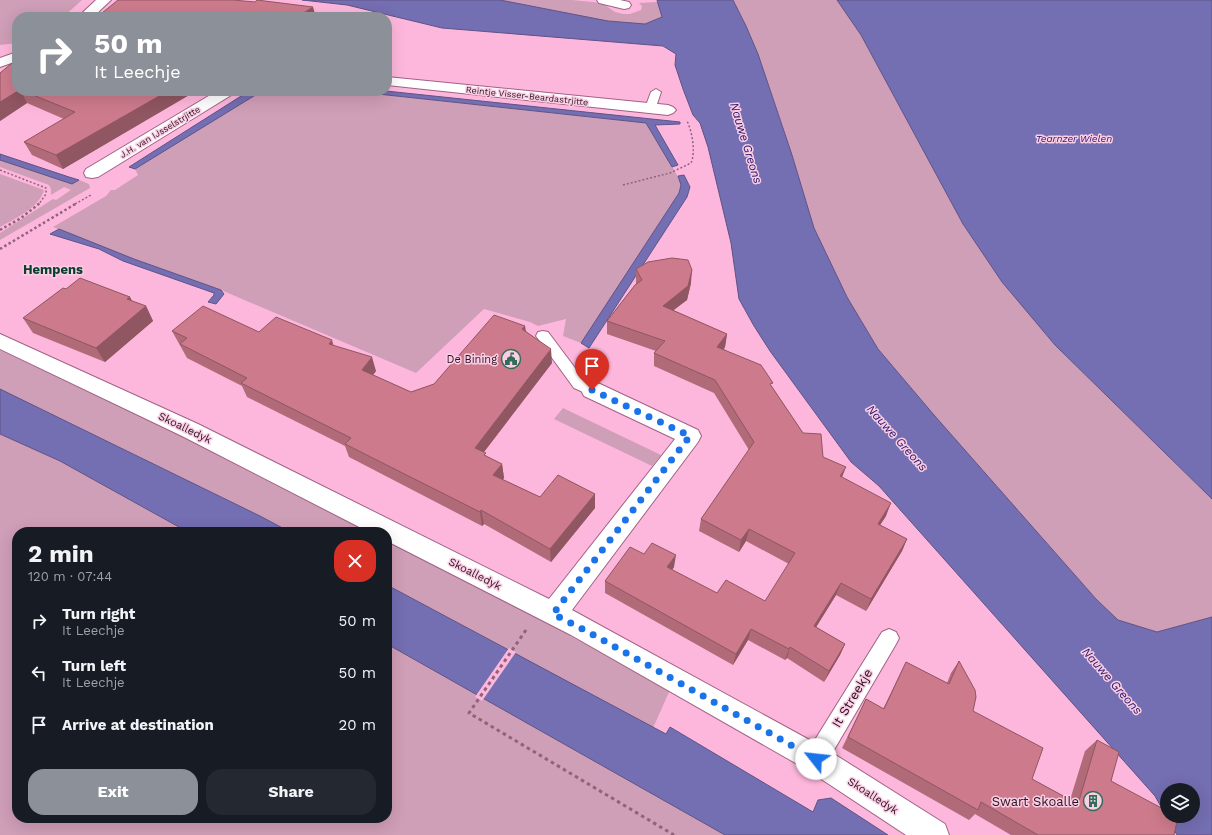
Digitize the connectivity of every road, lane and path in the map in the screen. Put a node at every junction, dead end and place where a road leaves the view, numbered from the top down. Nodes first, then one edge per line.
1 (104, 0) edge
2 (604, 0) edge
3 (624, 5) dead end
4 (91, 12) edge
5 (12, 58) edge
6 (0, 62) edge
7 (392, 82) edge
8 (656, 92) dead end
9 (220, 96) edge
10 (651, 108) junction
11 (668, 110) joint
12 (0, 170) edge
13 (95, 171) joint
14 (623, 185) dead end
15 (0, 230) edge
16 (0, 249) edge
17 (543, 336) dead end
18 (0, 341) edge
19 (592, 390) joint
20 (381, 527) edge
21 (392, 532) edge
22 (553, 614) junction
23 (889, 638) dead end
24 (516, 646) dead end
25 (816, 759) junction
26 (674, 835) edge
27 (934, 835) edge

1 - 4 street
2 - 3 street
5 - 6 street
7 - 10 street, Reintje Visser-Beardastrjitte
8 - 10 lane
9 - 13 street, J.H. van IJsselstrjitte
10 - 11 street, Reintje Visser-Beardastrjitte
11 - 14 path
12 - 15 path
13 - 16 path
17 - 19 lane
18 - 20 street, Skoalledyk
19 - 22 street
21 - 22 street, Skoalledyk
22 - 25 street, Skoalledyk
23 - 25 lane, It Streekje
24 - 26 path
25 - 27 street, Skoalledyk

